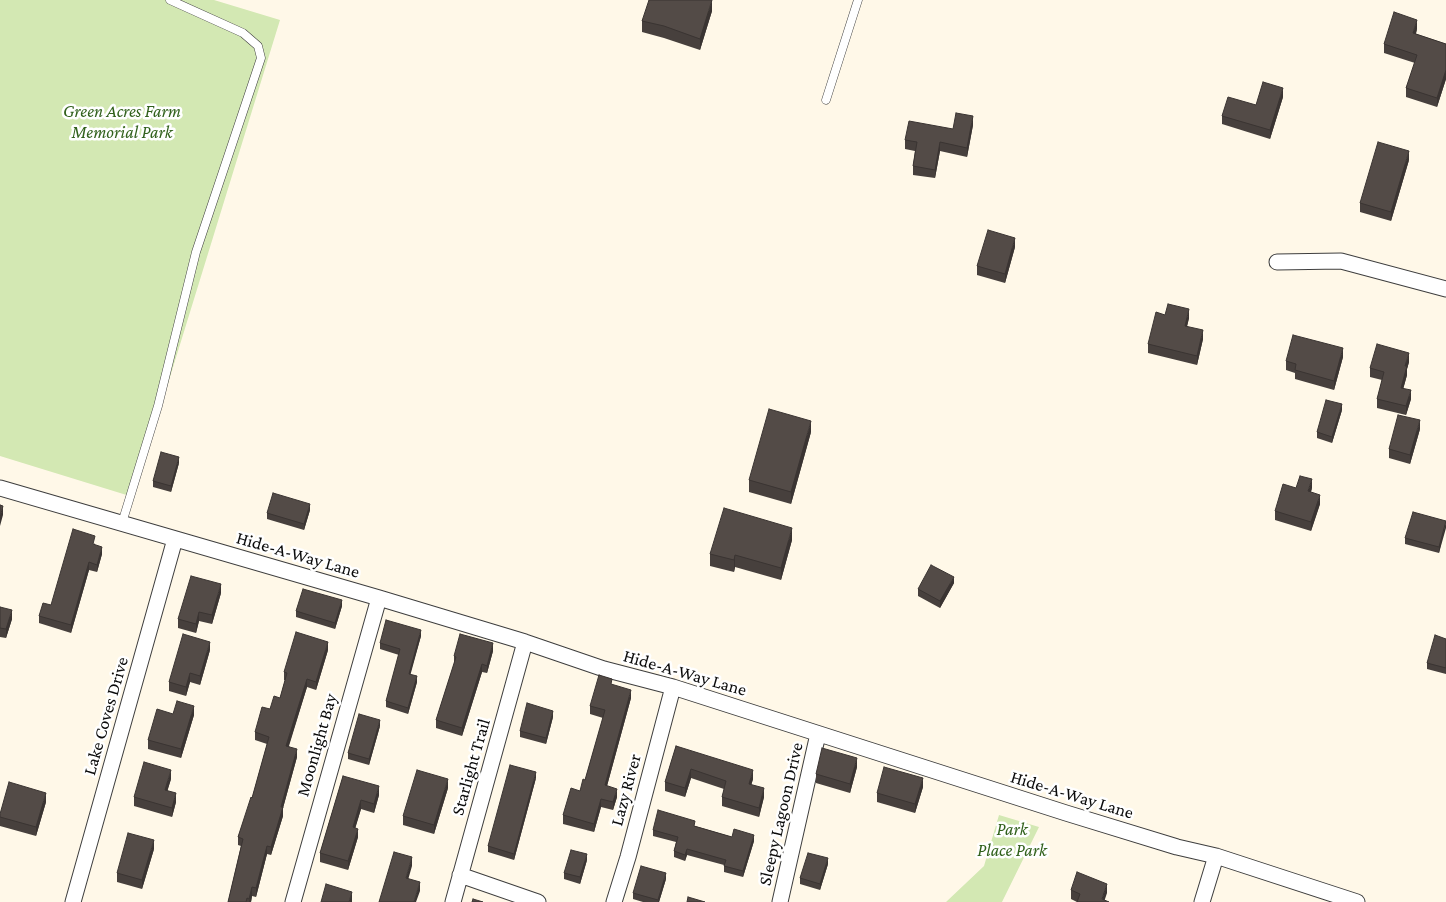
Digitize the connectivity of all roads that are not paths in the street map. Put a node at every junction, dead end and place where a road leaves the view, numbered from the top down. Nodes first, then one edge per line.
1 (170, 0) edge
2 (858, 0) edge
3 (826, 100) dead end
4 (1277, 262) dead end
5 (1446, 289) edge
6 (0, 488) edge
7 (122, 523) junction
8 (175, 539) junction
9 (379, 598) junction
10 (525, 642) junction
11 (673, 687) junction
12 (818, 734) junction
13 (1216, 856) junction
14 (460, 876) junction
15 (72, 902) edge
16 (293, 902) edge
17 (453, 902) edge
18 (538, 902) edge
19 (614, 902) edge
20 (780, 902) edge
21 (1202, 902) edge
22 (1357, 902) edge

1 - 7 lane
2 - 3 lane
4 - 5 street
6 - 7 street, Hide-A-Way Lane
7 - 8 street, Hide-A-Way Lane
8 - 9 street, Hide-A-Way Lane
8 - 15 street, Lake Coves Drive
9 - 10 street, Hide-A-Way Lane
9 - 16 street, Moonlight Bay
10 - 11 street, Hide-A-Way Lane
10 - 14 street, Starlight Trail
11 - 12 street, Hide-A-Way Lane
11 - 19 street, Lazy River
12 - 13 street, Hide-A-Way Lane
12 - 20 street, Sleepy Lagoon Drive
13 - 21 street
13 - 22 street, Hide-A-Way Lane
14 - 17 street, Starlight Trail
14 - 18 street

